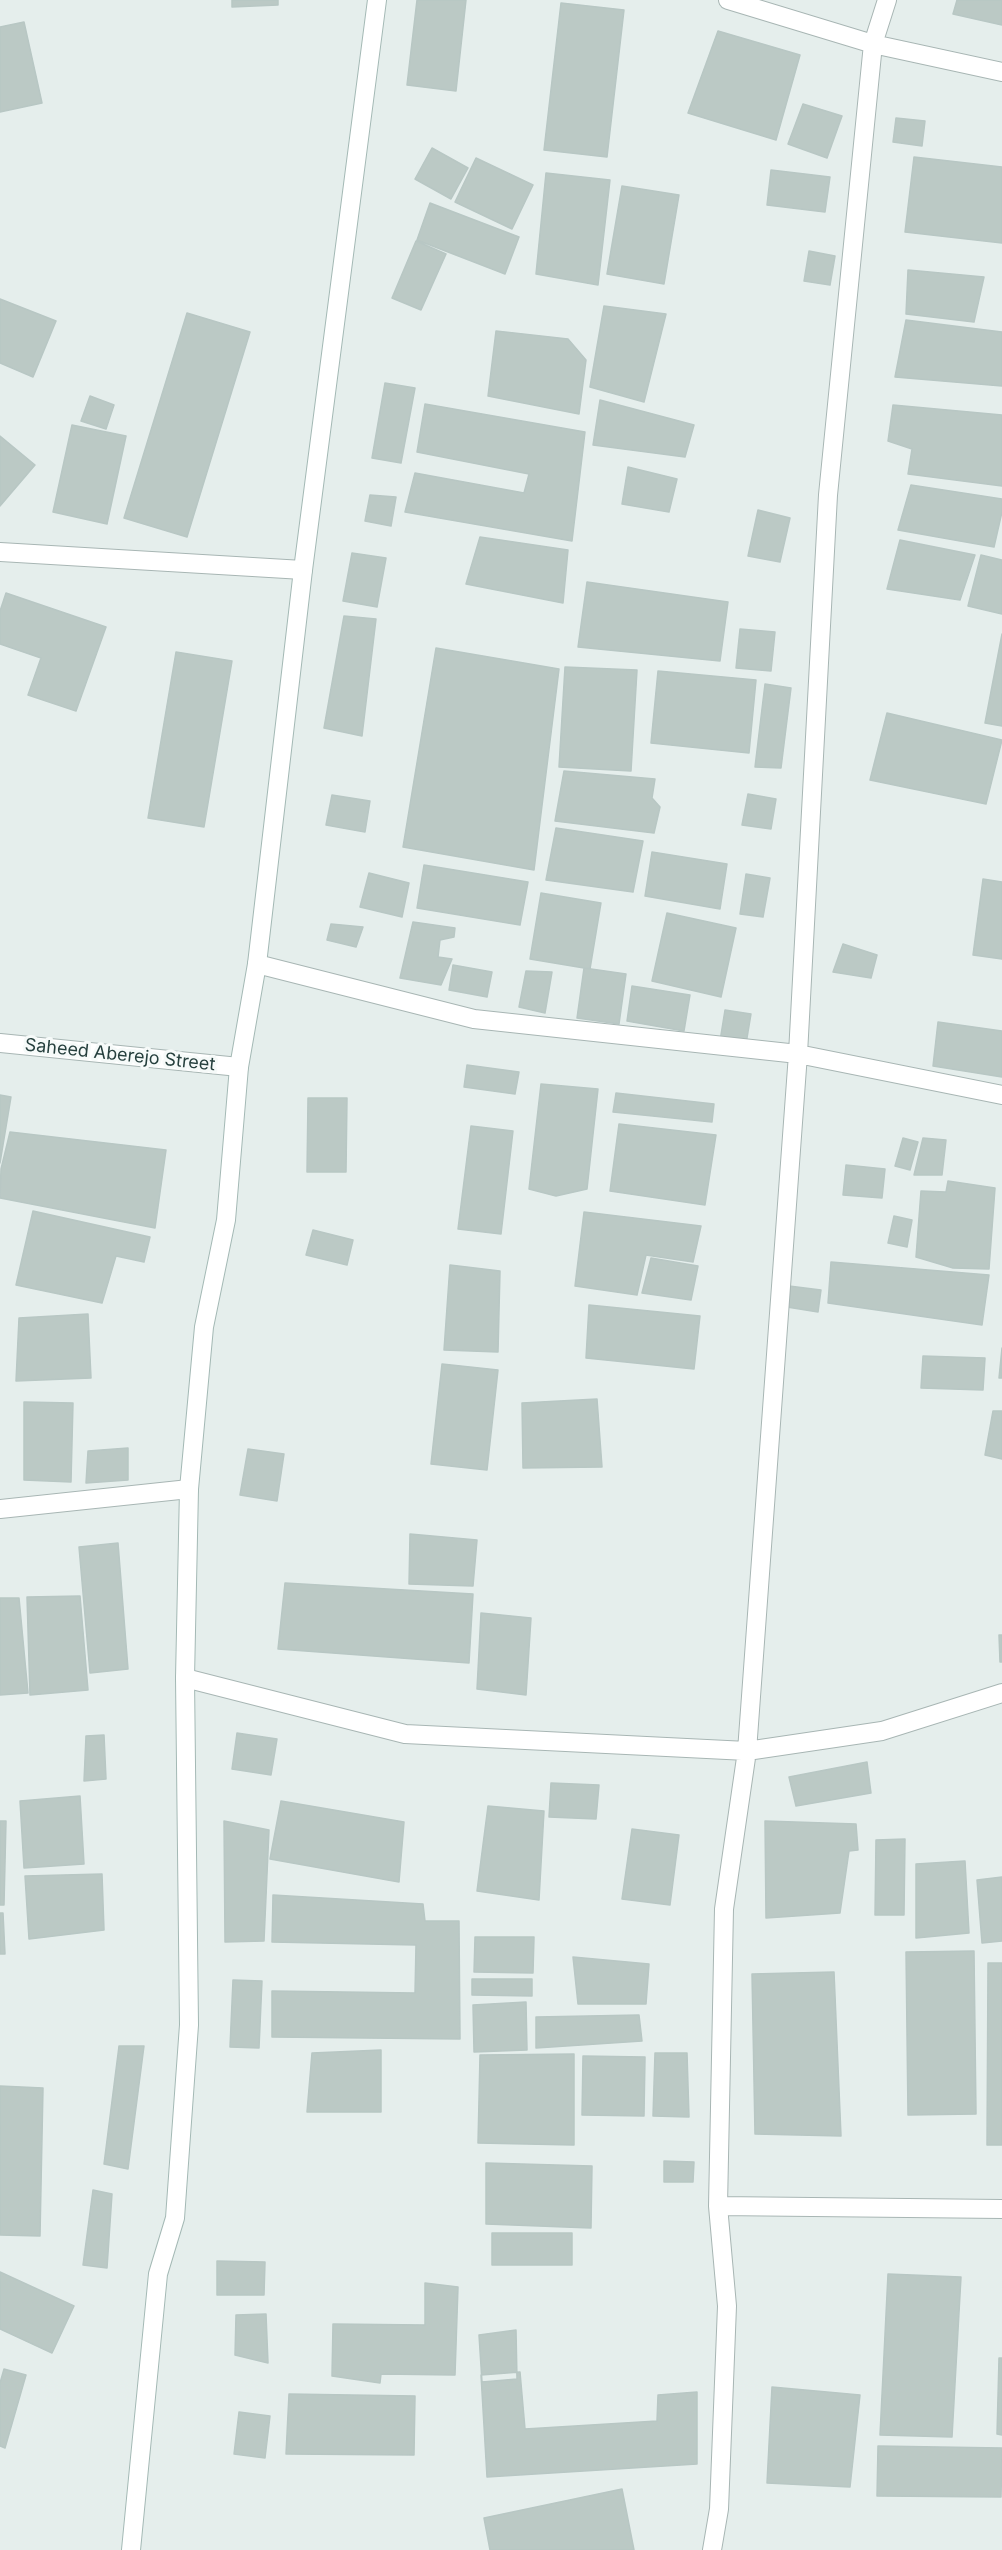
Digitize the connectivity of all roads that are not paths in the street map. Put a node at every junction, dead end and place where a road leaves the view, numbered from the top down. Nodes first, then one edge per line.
1 (377, 0) edge
2 (728, 0) edge
3 (887, 0) edge
4 (873, 45) junction
5 (1002, 72) edge
6 (0, 552) edge
7 (303, 570) junction
8 (257, 964) junction
9 (0, 1043) edge
10 (798, 1054) junction
11 (239, 1067) junction
12 (1002, 1095) edge
13 (189, 1489) junction
14 (0, 1509) edge
15 (185, 1678) junction
16 (1002, 1693) edge
17 (747, 1751) junction
18 (718, 2206) junction
19 (1002, 2209) edge
20 (131, 2550) edge
21 (712, 2550) edge

1 - 7 street
2 - 4 street
3 - 4 street
4 - 5 street
4 - 10 street
6 - 7 street
7 - 8 street
8 - 10 street
8 - 11 street
9 - 11 street, Saheed Aberejo Street
10 - 12 street
10 - 17 street
11 - 13 street
13 - 14 street
13 - 15 street
15 - 17 street
15 - 20 street
16 - 17 street
17 - 18 street
18 - 19 street
18 - 21 street

